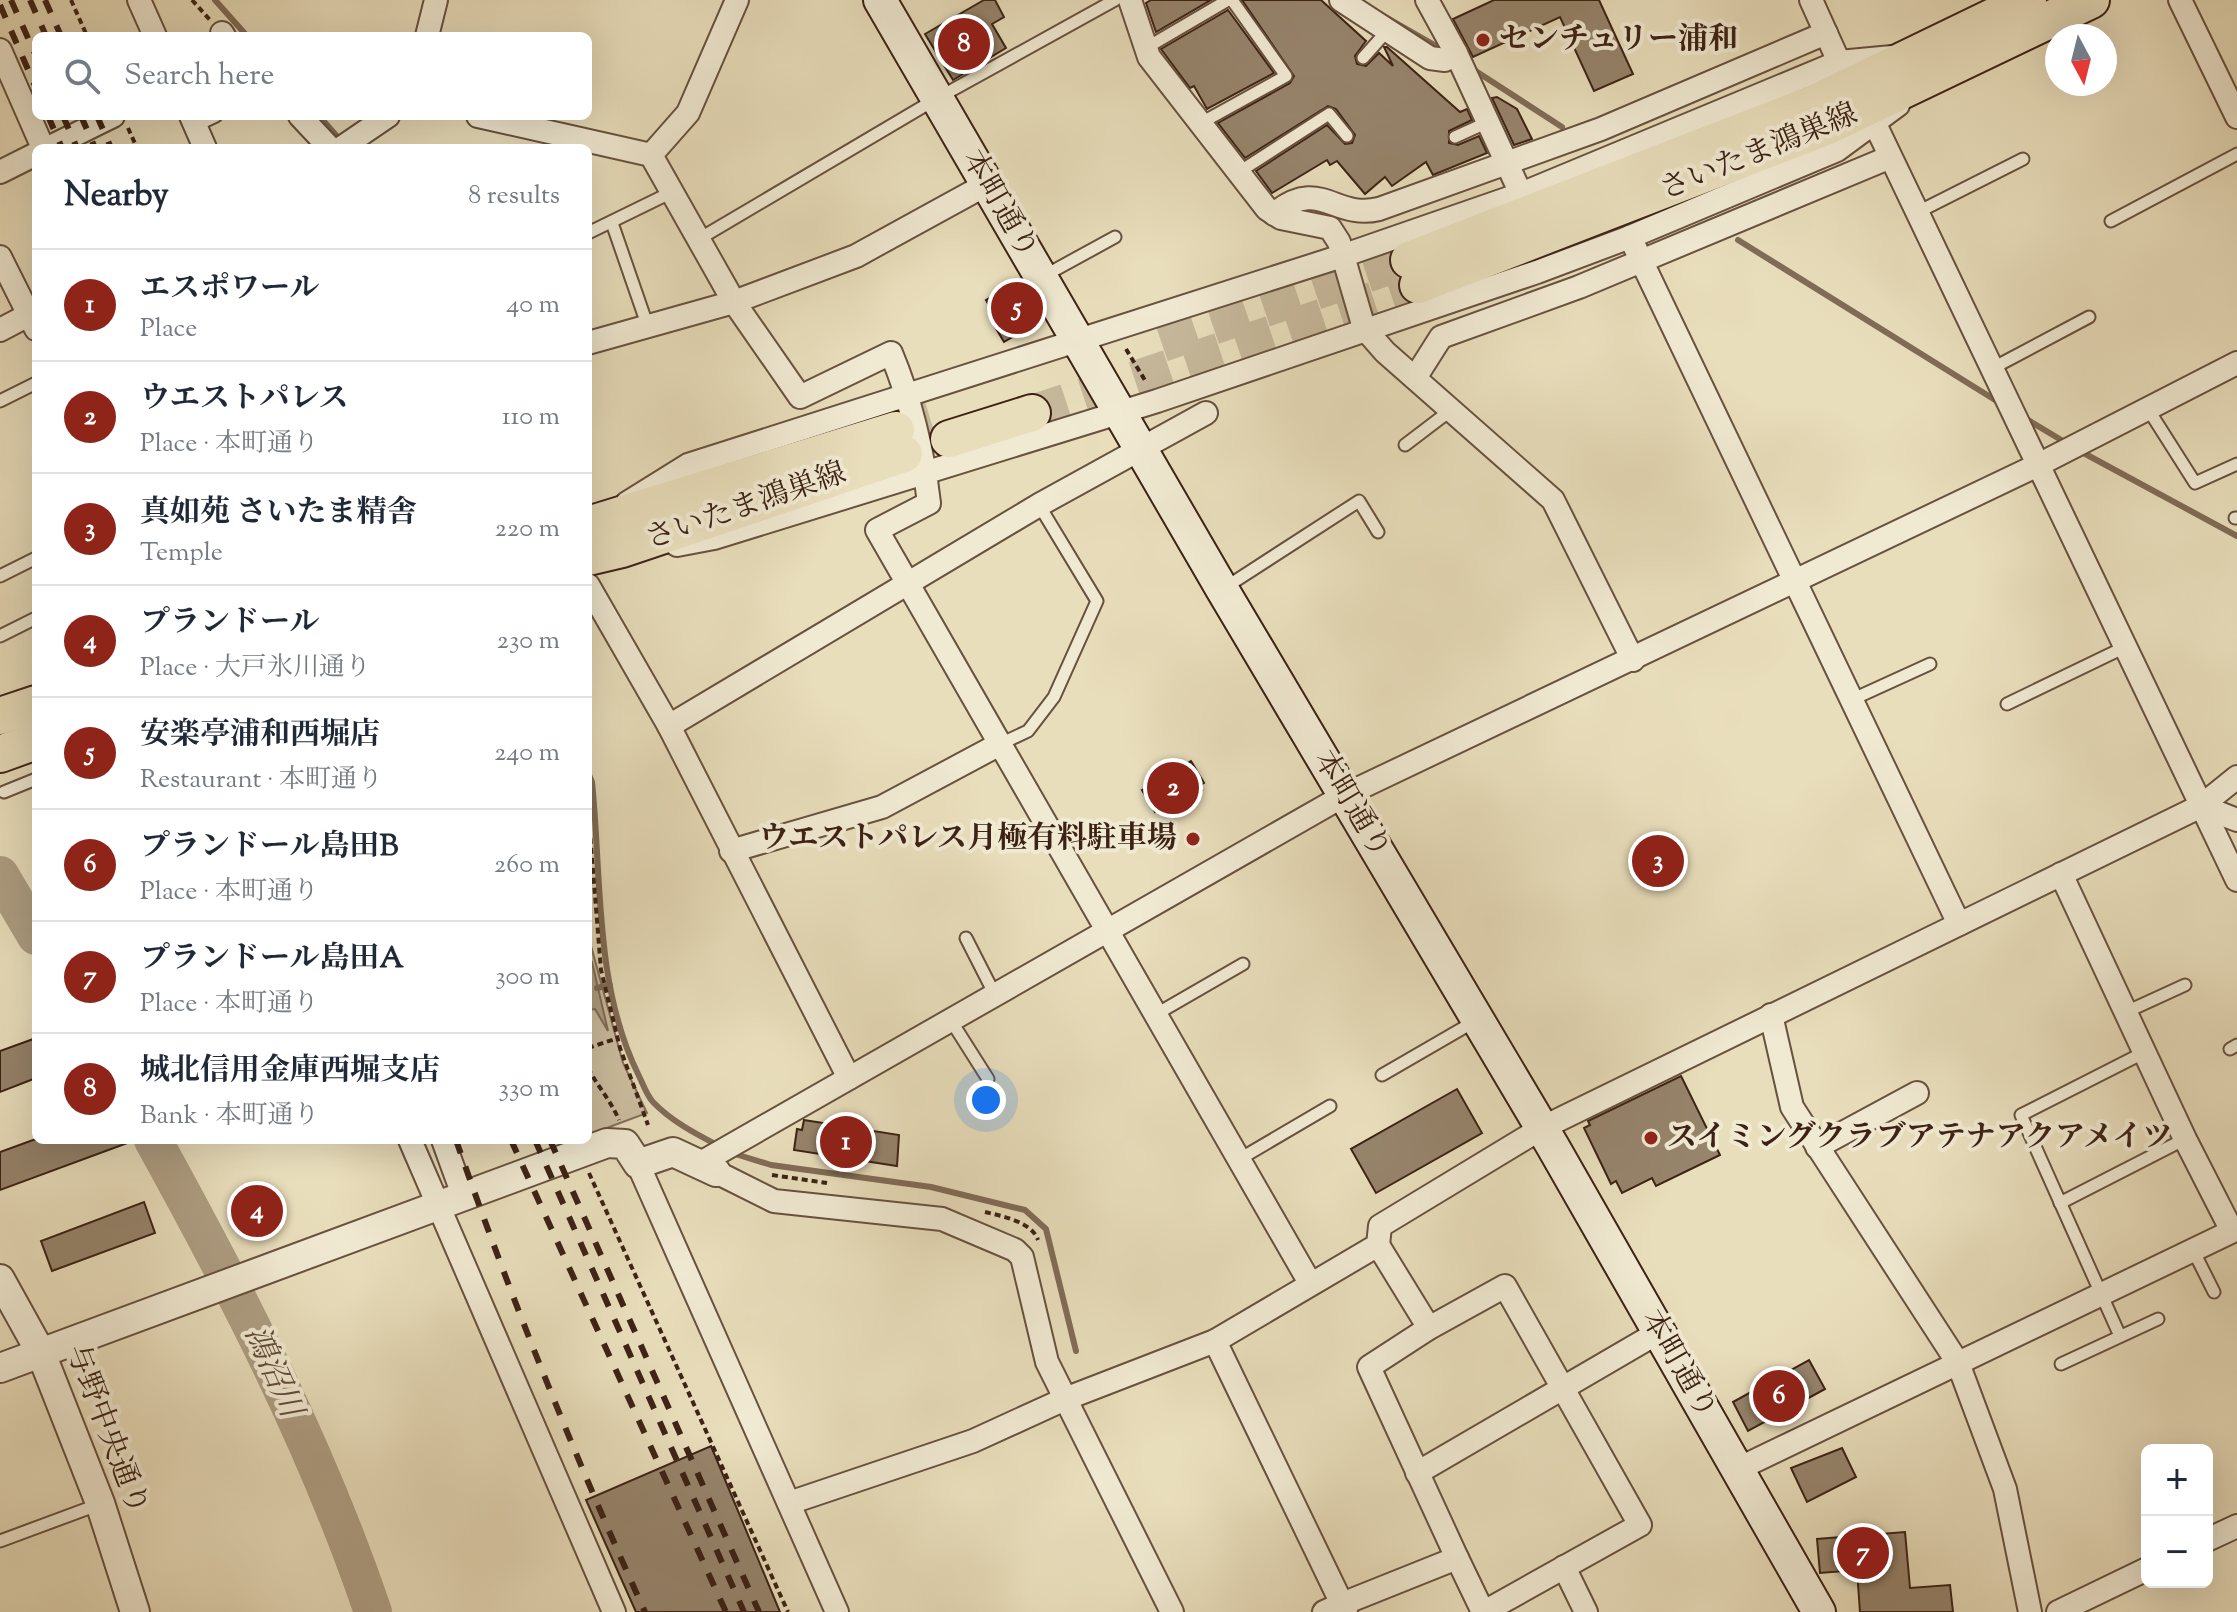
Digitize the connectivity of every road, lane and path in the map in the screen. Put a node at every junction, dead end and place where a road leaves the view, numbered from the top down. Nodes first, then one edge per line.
1 (71, 0) edge
2 (139, 0) edge
3 (436, 0) edge
4 (737, 0) edge
5 (880, 0) edge
6 (1115, 0) edge
7 (1130, 0) edge
8 (1230, 0) edge
9 (1341, 0) edge
10 (1427, 0) edge
11 (1811, 0) edge
12 (2028, 0) edge
13 (2091, 0) edge
14 (2180, 0) edge
15 (1387, 31) junction
16 (85, 32) edge
17 (153, 32) edge
18 (428, 32) edge
19 (1826, 33) junction
20 (1146, 48) junction
21 (0, 50) edge
22 (1456, 53) junction
23 (1363, 58) dead end
24 (1839, 62) junction
25 (1922, 68) junction
26 (936, 99) junction
27 (2237, 117) edge
28 (32, 120) edge
29 (32, 120) edge
30 (104, 120) edge
31 (200, 120) edge
32 (304, 120) edge
33 (382, 120) edge
34 (496, 120) edge
35 (1488, 122) junction
36 (1201, 123) junction
37 (1875, 124) junction
38 (1347, 136) dead end
39 (1455, 137) dead end
40 (347, 143) edge
41 (43, 144) edge
42 (54, 144) edge
43 (204, 144) edge
44 (326, 144) edge
45 (2237, 154) edge
46 (651, 155) junction
47 (32, 156) edge
48 (1888, 158) junction
49 (2023, 159) dead end
50 (1507, 163) junction
51 (0, 172) edge
52 (1239, 172) junction
53 (989, 183) junction
54 (672, 192) junction
55 (1521, 194) junction
56 (1916, 213) junction
57 (1274, 214) junction
58 (2111, 221) dead end
59 (612, 223) junction
60 (592, 231) edge
61 (1115, 237) dead end
62 (1630, 237) junction
63 (699, 239) junction
64 (1342, 256) junction
65 (0, 257) edge
66 (1642, 262) junction
67 (1414, 273) tunnel mouth
68 (1041, 277) junction
69 (734, 302) junction
70 (32, 314) edge
71 (2089, 317) dead end
72 (32, 319) edge
73 (648, 327) junction
74 (1364, 328) junction
75 (0, 330) edge
76 (1076, 340) junction
77 (592, 342) edge
78 (1122, 342) dead end
79 (2237, 363) edge
80 (1991, 369) junction
81 (1415, 378) junction
82 (32, 385) edge
83 (1149, 388) dead end
84 (906, 394) junction
85 (0, 401) edge
86 (1028, 401) tunnel mouth
87 (2148, 409) junction
88 (1451, 410) junction
89 (1120, 413) junction
90 (1206, 413) dead end
91 (946, 427) tunnel mouth
92 (1405, 445) dead end
93 (1142, 449) junction
94 (909, 451) junction
95 (2237, 464) edge
96 (2038, 465) junction
97 (1039, 505) junction
98 (1378, 532) dead end
99 (600, 538) edge
100 (32, 560) edge
101 (0, 576) edge
102 (1793, 581) junction
103 (907, 585) junction
104 (1222, 589) junction
105 (592, 592) edge
106 (32, 620) edge
107 (0, 636) edge
108 (2123, 648) junction
109 (1633, 660) junction
110 (1930, 664) dead end
111 (1850, 700) junction
112 (2007, 704) dead end
113 (32, 705) edge
114 (0, 716) edge
115 (669, 726) junction
116 (32, 742) edge
117 (998, 745) junction
118 (0, 754) edge
119 (2237, 777) edge
120 (32, 781) edge
121 (4, 792) dead end
122 (1345, 795) junction
123 (2201, 806) junction
124 (2237, 820) edge
125 (592, 850) edge
126 (731, 851) junction
127 (2061, 874) junction
128 (2237, 880) edge
129 (1959, 924) junction
130 (1105, 930) junction
131 (966, 938) dead end
132 (1243, 964) dead end
133 (2185, 985) dead end
134 (994, 993) junction
135 (2126, 1012) junction
136 (1771, 1015) junction
137 (1153, 1016) junction
138 (950, 1019) junction
139 (1477, 1019) junction
140 (618, 1038) junction
141 (592, 1047) edge
142 (2145, 1052) junction
143 (1382, 1075) dead end
144 (592, 1076) edge
145 (849, 1078) junction
146 (988, 1079) dead end
147 (1917, 1093) dead end
148 (1330, 1106) dead end
149 (648, 1125) dead end
150 (1542, 1128) junction
151 (2185, 1139) junction
152 (619, 1143) junction
153 (413, 1144) edge
154 (444, 1144) edge
155 (577, 1146) edge
156 (1817, 1147) junction
157 (715, 1158) junction
158 (1238, 1160) junction
159 (638, 1164) junction
160 (451, 1199) junction
161 (2060, 1203) junction
162 (2235, 1230) edge
163 (1378, 1245) junction
164 (2193, 1250) junction
165 (0, 1279) edge
166 (1310, 1283) junction
167 (2214, 1292) dead end
168 (2100, 1295) junction
169 (2158, 1319) dead end
170 (1429, 1328) junction
171 (1659, 1332) junction
172 (2120, 1336) junction
173 (1215, 1341) junction
174 (41, 1353) junction
175 (1958, 1363) junction
176 (2061, 1364) dead end
177 (0, 1368) edge
178 (1563, 1388) junction
179 (1065, 1399) junction
180 (1738, 1469) junction
181 (1417, 1473) junction
182 (100, 1503) junction
183 (789, 1503) junction
184 (2237, 1526) edge
185 (2213, 1537) edge
186 (0, 1541) edge
187 (1457, 1558) junction
188 (1564, 1567) junction
189 (2141, 1572) edge
190 (1338, 1609) edge
191 (135, 1612) edge
192 (614, 1612) edge
193 (788, 1612) edge
194 (837, 1612) edge
195 (1172, 1612) edge
196 (1484, 1612) edge
197 (1586, 1612) edge
198 (1819, 1612) edge
199 (2030, 1612) edge
200 (2058, 1612) edge

1 - 16 path
2 - 17 street
3 - 18 street
4 - 46 street
5 - 26 main road, 本町通り
6 - 26 lane
7 - 20 street
8 - 20 lane
8 - 36 lane
9 - 15 street
10 - 22 street
11 - 19 street
12 - 25 main road, さいたま鴻巣線
13 - 25 main road, さいたま鴻巣線
14 - 27 street
15 - 22 street
15 - 23 lane
19 - 24 street
19 - 50 street
20 - 36 street
21 - 29 street
22 - 35 street
24 - 25 street
24 - 55 street
25 - 37 street
25 - 67 main road, さいたま鴻巣線
26 - 53 main road, 本町通り
26 - 63 lane
28 - 41 street
30 - 42 street
31 - 43 street
32 - 44 street
33 - 40 street
34 - 46 street
35 - 39 lane
35 - 50 street
36 - 52 street
37 - 48 street
37 - 62 street
38 - 52 lane
45 - 58 lane
46 - 54 street
47 - 51 street
48 - 56 street
48 - 66 street
49 - 56 lane
50 - 55 street
50 - 57 street
52 - 57 street
53 - 68 main road, 本町通り
53 - 69 street
54 - 59 lane
54 - 63 street
55 - 64 street
56 - 80 street
57 - 64 street
59 - 60 lane
59 - 73 lane
61 - 68 lane
62 - 66 street
62 - 74 street
63 - 69 street
64 - 74 street
64 - 76 street
65 - 70 street
66 - 81 street
66 - 102 street
68 - 76 main road, 本町通り
69 - 73 street
69 - 84 street
71 - 80 lane
72 - 75 street
73 - 77 street
74 - 81 street
74 - 89 street
76 - 84 street
76 - 89 main road, 本町通り
78 - 83 path
79 - 87 street
80 - 96 street
81 - 88 street
82 - 85 lane
84 - 94 street
84 - 99 street
86 - 91 main road
87 - 95 lane
87 - 96 street
88 - 92 lane
88 - 109 street
89 - 93 main road, 本町通り
89 - 94 street
90 - 93 street
93 - 97 street
93 - 104 main road, 本町通り
94 - 99 main road, さいたま鴻巣線
94 - 99 street
94 - 103 street
96 - 102 street
96 - 108 street
97 - 103 street
97 - 117 lane
98 - 104 lane
100 - 101 lane
102 - 109 street
102 - 111 street
103 - 115 street
103 - 117 street
104 - 122 main road, 本町通り
105 - 115 street
106 - 107 lane
108 - 112 lane
108 - 123 street
109 - 122 street
110 - 111 lane
111 - 129 street
113 - 114 main road
115 - 126 street
116 - 118 main road
117 - 126 street
117 - 130 street
119 - 123 street
120 - 121 lane
122 - 130 street
122 - 139 main road, 本町通り
123 - 124 street
123 - 127 street
123 - 128 street
125 - 140 path
126 - 145 street
127 - 129 street
127 - 135 street
129 - 136 street
130 - 134 street
130 - 137 street
131 - 134 lane
132 - 137 lane
133 - 135 lane
134 - 138 street
135 - 142 street
136 - 150 street
136 - 156 street
137 - 158 street
138 - 145 street
138 - 146 lane
139 - 143 lane
139 - 150 main road, 本町通り
140 - 141 path
140 - 149 path
142 - 151 street
142 - 161 lane
144 - 152 path
145 - 157 street
147 - 156 street
148 - 158 lane
150 - 163 street
150 - 171 main road, 本町通り
151 - 161 lane
151 - 162 street
152 - 155 street
152 - 159 street
153 - 160 street
154 - 160 street
155 - 160 street
155 - 193 path
156 - 175 street
157 - 159 street
157 - 179 street
158 - 166 street
159 - 183 street
160 - 174 street
160 - 192 street
161 - 168 lane
162 - 164 street
163 - 166 street
163 - 170 street
164 - 167 lane
164 - 168 street
165 - 174 street, 与野中央通り
166 - 173 street
168 - 172 lane
168 - 175 street
169 - 172 lane
170 - 178 street
170 - 181 street
171 - 178 street
171 - 180 main road, 本町通り
172 - 176 lane
173 - 179 street
173 - 190 street
174 - 177 street
174 - 182 street, 与野中央通り
175 - 180 street
175 - 199 street
178 - 181 street
178 - 188 street
179 - 183 street
179 - 195 street
180 - 198 main road, 本町通り
181 - 187 street
182 - 186 lane
182 - 191 street, 与野中央通り
183 - 194 street
184 - 185 street
187 - 190 street
187 - 196 street
188 - 196 street
188 - 197 street
189 - 200 street

